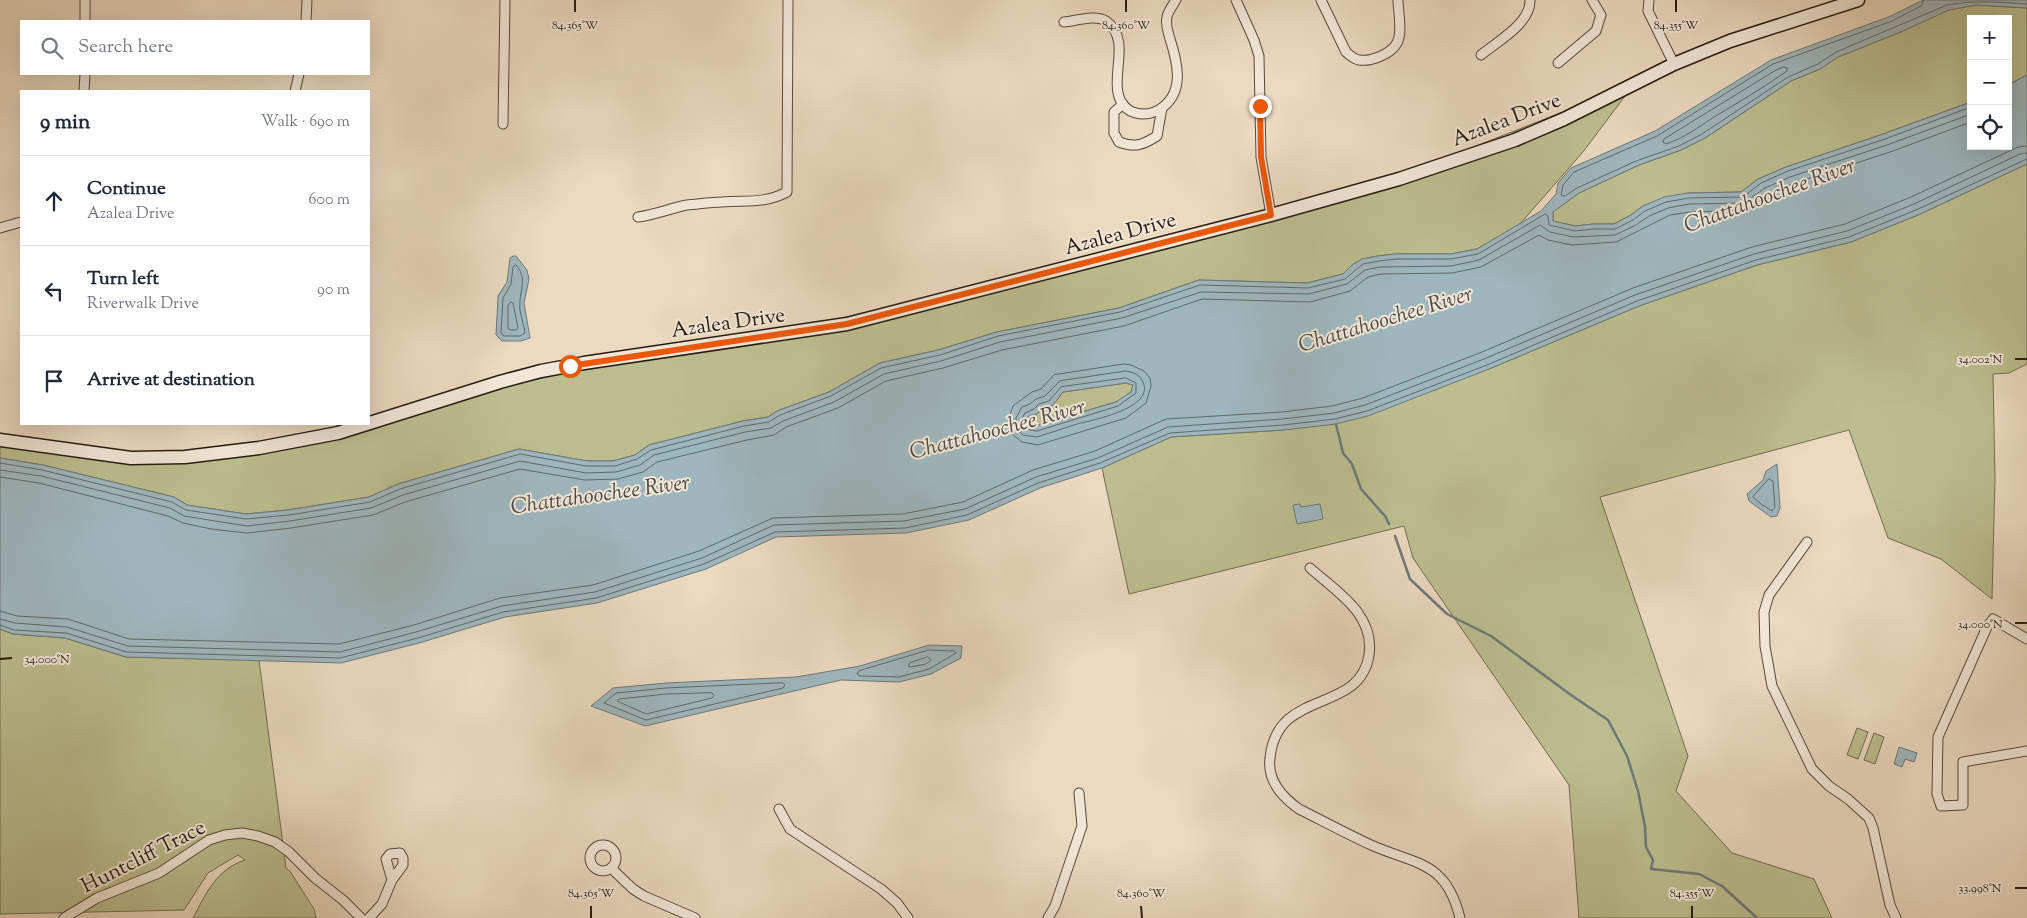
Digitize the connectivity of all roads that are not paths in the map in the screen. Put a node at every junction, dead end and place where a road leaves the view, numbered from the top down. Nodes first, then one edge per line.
1 (85, 0) edge
2 (306, 0) edge
3 (504, 0) edge
4 (788, 0) edge
5 (1176, 0) edge
6 (1236, 0) edge
7 (1321, 0) edge
8 (1398, 0) edge
9 (1530, 0) edge
10 (1592, 0) edge
11 (1649, 0) edge
12 (1858, 0) edge
13 (85, 20) edge
14 (306, 20) edge
15 (1064, 22) dead end
16 (1481, 55) dead end
17 (1558, 63) dead end
18 (1674, 64) junction
19 (86, 75) edge
20 (299, 75) edge
21 (84, 90) edge
22 (295, 90) edge
23 (1123, 104) junction
24 (1162, 108) junction
25 (503, 124) dead end
26 (1271, 215) junction
27 (638, 218) dead end
28 (20, 222) edge
29 (0, 228) edge
30 (370, 423) edge
31 (363, 425) edge
32 (0, 440) edge
33 (1807, 542) dead end
34 (1310, 568) dead end
35 (2027, 639) edge
36 (2027, 751) edge
37 (1078, 793) dead end
38 (778, 809) dead end
39 (611, 868) dead end
40 (392, 880) dead end
41 (64, 918) edge
42 (361, 918) edge
43 (370, 918) edge
44 (696, 918) edge
45 (908, 918) edge
46 (1048, 918) edge
47 (1460, 918) edge
48 (1896, 918) edge

1 - 13 street
2 - 14 street
3 - 25 street
4 - 27 street
5 - 24 street
6 - 26 street
7 - 8 street
9 - 16 street
10 - 17 street
11 - 18 street
12 - 18 street, Azalea Drive
15 - 23 street
18 - 26 street, Azalea Drive
19 - 21 street
20 - 22 street
23 - 24 street
23 - 24 street
26 - 30 street, Azalea Drive
28 - 29 street
31 - 32 street, Azalea Drive
33 - 48 street
34 - 47 street
35 - 36 street
37 - 46 street
38 - 45 street
39 - 44 street
40 - 43 street
41 - 42 street, Huntcliff Trace

